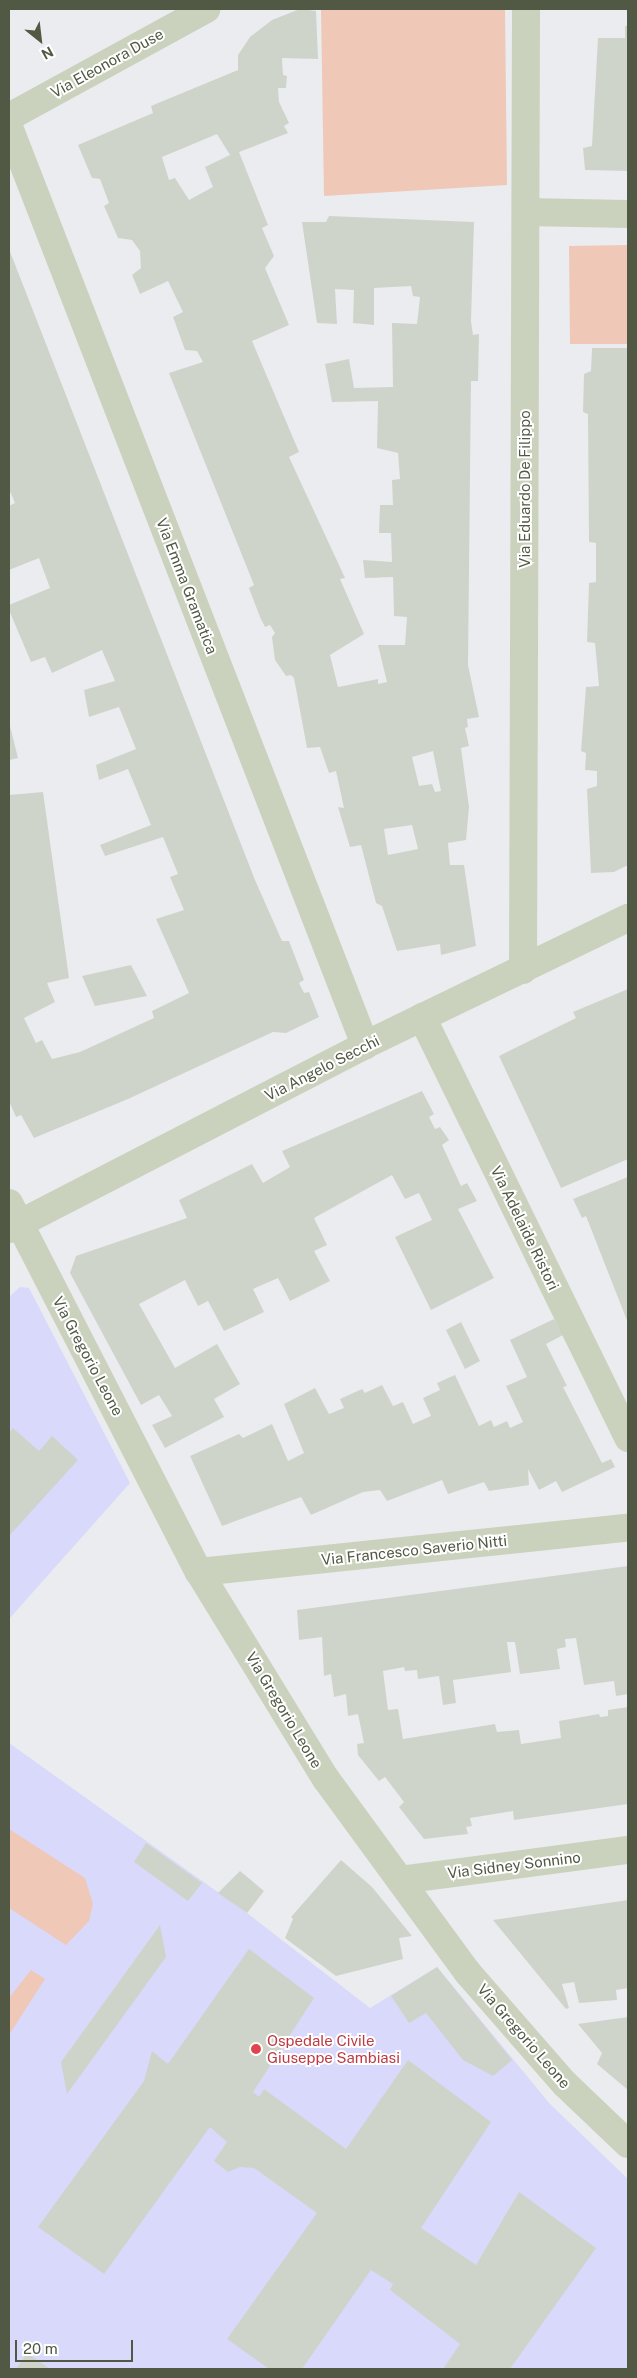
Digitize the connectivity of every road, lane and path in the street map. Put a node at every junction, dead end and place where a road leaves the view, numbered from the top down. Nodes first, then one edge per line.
1 (206, 9) edge
2 (526, 9) edge
3 (9, 117) edge
4 (9, 127) edge
5 (526, 212) junction
6 (628, 214) edge
7 (628, 918) edge
8 (523, 970) junction
9 (422, 1018) junction
10 (365, 1046) junction
11 (12, 1218) edge
12 (628, 1438) edge
13 (628, 1528) edge
14 (199, 1572) junction
15 (628, 1850) edge
16 (400, 1880) junction
17 (628, 2144) edge

1 - 3 street, Via Eleonora Duse
2 - 5 street, Via Eduardo De Filippo
4 - 10 street, Via Emma Gramatica
5 - 6 street
5 - 8 street, Via Eduardo De Filippo
7 - 8 street, Via Angelo Secchi
8 - 9 street, Via Angelo Secchi
9 - 10 street, Via Angelo Secchi
9 - 12 street, Via Adelaide Ristori
10 - 11 street, Via Angelo Secchi
11 - 14 street, Via Gregorio Leone
13 - 14 street, Via Francesco Saverio Nitti
14 - 16 street, Via Gregorio Leone
15 - 16 street, Via Sidney Sonnino
16 - 17 street, Via Gregorio Leone

